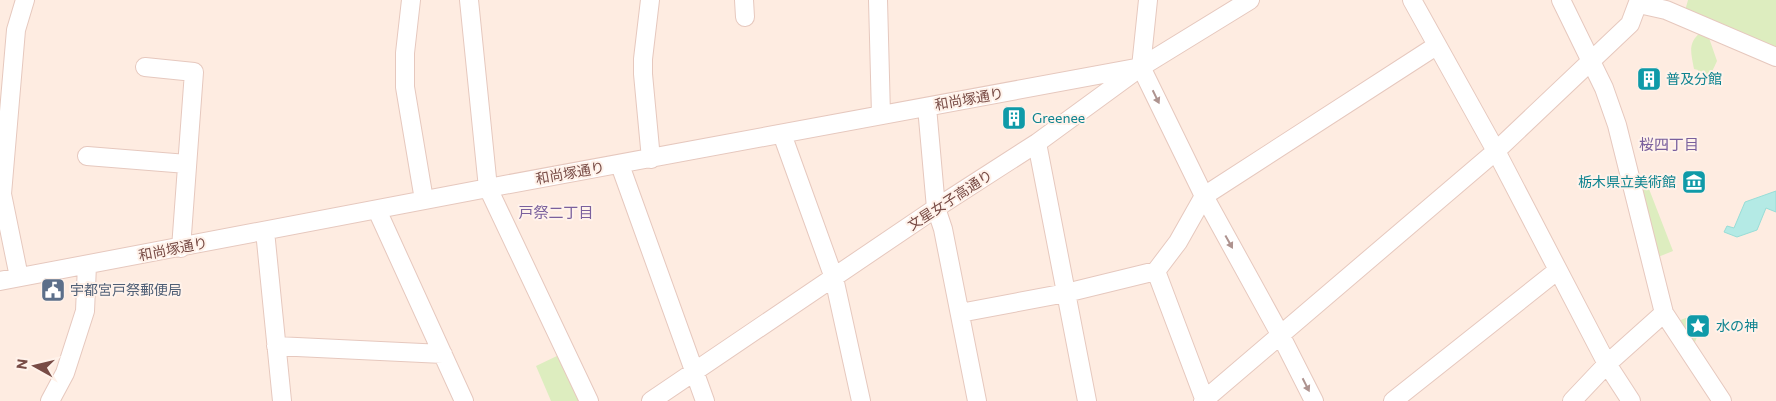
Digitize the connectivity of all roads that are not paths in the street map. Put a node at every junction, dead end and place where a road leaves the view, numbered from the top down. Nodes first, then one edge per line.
1 (25, 0) edge
2 (411, 0) edge
3 (469, 0) edge
4 (650, 0) edge
5 (878, 0) edge
6 (1148, 0) edge
7 (1250, 0) edge
8 (1412, 0) edge
9 (1561, 0) edge
10 (1639, 2) edge
11 (1436, 46) junction
12 (1776, 57) edge
13 (1590, 61) junction
14 (145, 67) dead end
15 (1141, 67) junction
16 (6, 79) edge
17 (927, 107) junction
18 (881, 115) junction
19 (782, 134) junction
20 (1037, 143) junction
21 (1496, 152) junction
22 (87, 156) dead end
23 (651, 159) junction
24 (187, 164) junction
25 (620, 165) junction
26 (488, 188) junction
27 (1204, 196) junction
28 (424, 200) junction
29 (936, 208) junction
30 (377, 210) junction
31 (265, 231) junction
32 (182, 248) junction
33 (87, 265) junction
34 (1558, 270) junction
35 (1156, 271) junction
36 (19, 277) junction
37 (834, 278) junction
38 (0, 281) edge
39 (1066, 293) junction
40 (960, 313) junction
41 (1664, 313) junction
42 (1280, 334) junction
43 (276, 346) junction
44 (442, 354) junction
45 (1607, 364) junction
46 (694, 372) junction
47 (50, 401) edge
48 (282, 401) edge
49 (464, 401) edge
50 (589, 401) edge
51 (652, 401) edge
52 (705, 401) edge
53 (861, 401) edge
54 (977, 401) edge
55 (1087, 401) edge
56 (1204, 401) edge
57 (1314, 401) edge
58 (1393, 401) edge
59 (1572, 401) edge
60 (1632, 401) edge
61 (1722, 401) edge

1 - 16 street
2 - 28 street
3 - 26 street
4 - 23 street
5 - 18 street
6 - 15 street
7 - 15 street, 文星女子高通り
8 - 11 street
9 - 13 street
10 - 12 street
10 - 13 street
11 - 21 street
11 - 27 street
13 - 21 street
13 - 41 street
14 - 24 street
15 - 17 street, 和尚塚通り
15 - 20 street, 文星女子高通り
15 -> 27 street
16 - 36 street
17 - 18 street, 和尚塚通り
17 - 29 street
18 - 19 street, 和尚塚通り
19 - 23 street, 和尚塚通り
19 - 37 street
20 - 29 street, 文星女子高通り
20 - 39 street
21 - 34 street
21 - 42 street
22 - 24 street
23 - 25 street, 和尚塚通り
24 - 32 street
25 - 26 street, 和尚塚通り
25 - 46 street
26 - 28 street, 和尚塚通り
26 - 50 street
27 - 35 street
27 -> 42 street
28 - 30 street, 和尚塚通り
29 - 37 street, 文星女子高通り
29 - 40 street
30 - 31 street, 和尚塚通り
30 - 44 street
31 - 32 street, 和尚塚通り
31 - 43 street
32 - 33 street, 和尚塚通り
33 - 36 street, 和尚塚通り
33 - 47 street
34 - 45 street
34 - 58 street
35 - 39 street
35 - 56 street
36 - 38 street, 和尚塚通り
37 - 46 street, 文星女子高通り
37 - 53 street
39 - 40 street
39 - 55 street
40 - 54 street
41 - 45 street
41 - 61 street
42 - 56 street
42 -> 57 street
43 - 44 street
43 - 48 street
44 - 49 street
45 - 59 street
45 - 60 street
46 - 51 street, 文星女子高通り
46 - 52 street

